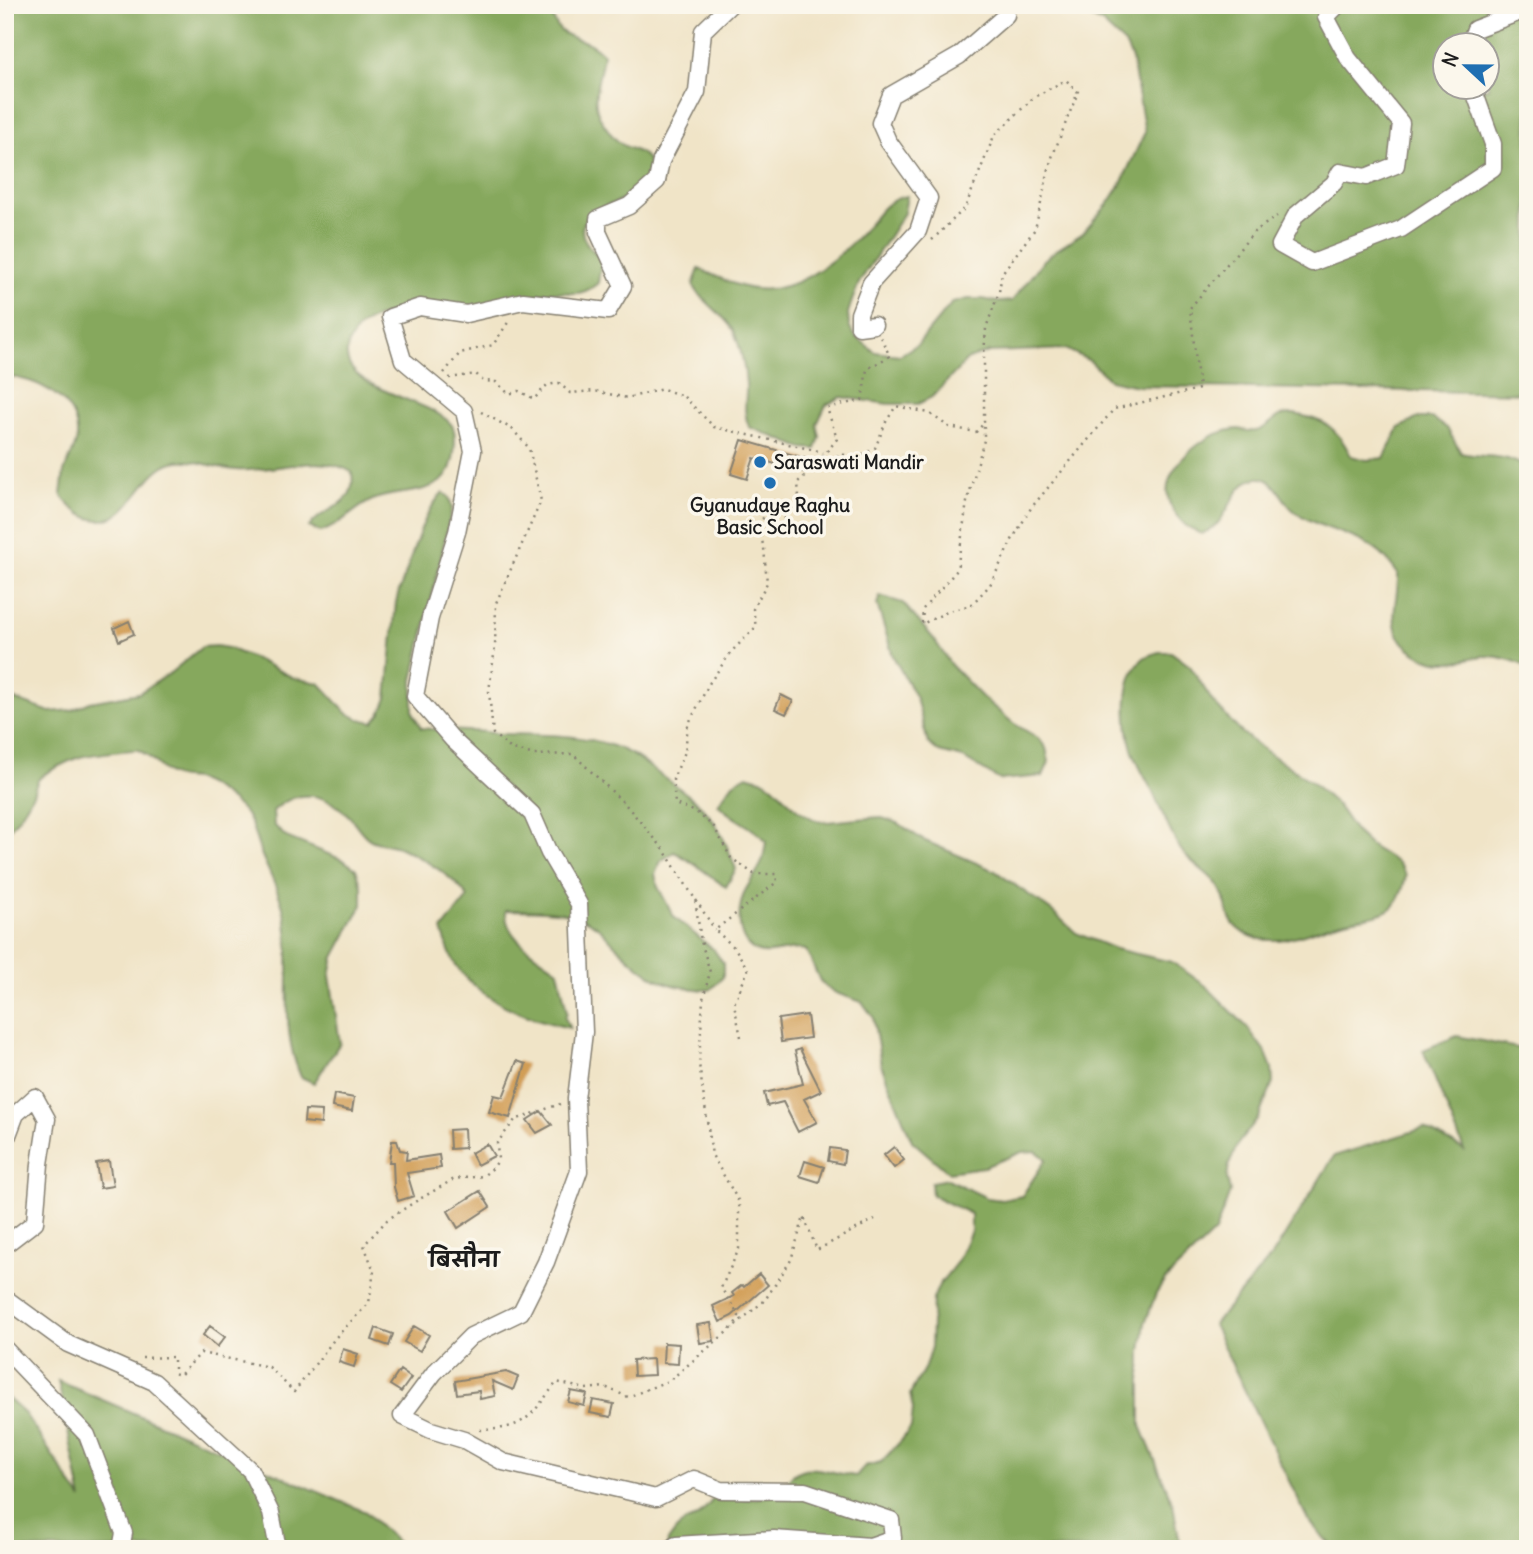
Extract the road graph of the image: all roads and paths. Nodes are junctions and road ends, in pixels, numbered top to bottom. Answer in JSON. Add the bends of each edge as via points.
{"nodes":[{"id":1,"x":730,"y":5,"type":"edge"},
{"id":2,"x":1004,"y":5,"type":"edge"},
{"id":3,"x":1338,"y":5,"type":"edge"},
{"id":4,"x":1528,"y":9,"type":"edge"},
{"id":5,"x":1474,"y":32,"type":"edge"},
{"id":6,"x":1478,"y":102,"type":"edge"},
{"id":7,"x":1276,"y":216,"type":"dead end"},
{"id":8,"x":928,"y":244,"type":"dead end"},
{"id":9,"x":523,"y":301,"type":"junction"},
{"id":10,"x":874,"y":325,"type":"joint"},
{"id":11,"x":480,"y":411,"type":"dead end"},
{"id":12,"x":985,"y":422,"type":"junction"},
{"id":13,"x":824,"y":453,"type":"junction"},
{"id":14,"x":817,"y":464,"type":"junction"},
{"id":15,"x":695,"y":899,"type":"junction"},
{"id":16,"x":715,"y":930,"type":"junction"},
{"id":17,"x":741,"y":1037,"type":"dead end"},
{"id":18,"x":576,"y":1098,"type":"junction"},
{"id":19,"x":5,"y":1143,"type":"edge"},
{"id":20,"x":875,"y":1219,"type":"dead end"},
{"id":21,"x":5,"y":1245,"type":"edge"},
{"id":22,"x":5,"y":1298,"type":"edge"},
{"id":23,"x":733,"y":1328,"type":"junction"},
{"id":24,"x":5,"y":1349,"type":"edge"},
{"id":25,"x":140,"y":1358,"type":"dead end"},
{"id":26,"x":471,"y":1430,"type":"dead end"},
{"id":27,"x":121,"y":1549,"type":"edge"},
{"id":28,"x":278,"y":1549,"type":"edge"},
{"id":29,"x":670,"y":1549,"type":"edge"}],
"edges":[{"from":1,"to":9,"type":"street","via":[[703,32],[697,92],[661,161],[657,181],[629,206],[598,219],[598,232],[623,286],[608,311]]},
{"from":2,"to":10,"type":"street","via":[[1006,15],[959,56],[891,95],[887,104],[880,122],[888,141],[929,198],[918,231],[871,284],[859,327]]},
{"from":3,"to":6,"type":"street","via":[[1326,17],[1348,58],[1401,123],[1396,165],[1366,177],[1340,172],[1334,183],[1296,215],[1280,245],[1295,256],[1312,263],[1401,229],[1493,168],[1493,144]]},
{"from":4,"to":5,"type":"street"},
{"from":7,"to":12,"type":"path","via":[[1254,232],[1190,308],[1199,389],[1114,409],[1031,508],[990,584],[971,605],[922,624],[923,609],[957,570]]},
{"from":8,"to":12,"type":"path","via":[[965,208],[994,136],[1034,97],[1066,80],[1078,92],[1051,160],[1035,229],[1002,273],[986,328]]},
{"from":9,"to":13,"type":"path","via":[[493,345],[460,353],[439,379],[476,374],[484,381],[496,382],[509,394],[519,391],[534,399],[547,385],[559,383],[570,393],[595,391],[627,398],[663,389],[683,396],[714,427]]},
{"from":9,"to":18,"type":"street","via":[[466,314],[420,306],[390,317],[403,360],[464,411],[473,451],[415,696],[453,740],[532,814],[579,904],[584,1032]]},
{"from":10,"to":13,"type":"path","via":[[890,356],[867,369],[862,400],[827,408],[837,439]]},
{"from":11,"to":15,"type":"path","via":[[512,429],[529,448],[541,501],[496,603],[489,691],[493,734],[510,748],[534,755],[573,754],[662,847]]},
{"from":12,"to":14,"type":"path","via":[[976,432],[949,427],[929,413],[896,406],[875,449],[856,460],[842,454]]},
{"from":13,"to":14,"type":"path"},
{"from":14,"to":16,"type":"path","via":[[798,482],[799,498],[781,524],[766,516],[757,523],[767,583],[753,608],[756,627],[710,682],[688,725],[685,752],[673,779],[675,804],[696,812],[714,827],[731,859],[754,874],[776,874],[777,881]]},
{"from":15,"to":16,"type":"path"},
{"from":15,"to":23,"type":"path","via":[[710,972],[703,999],[699,1064],[710,1142],[712,1155],[739,1202],[739,1249],[721,1287],[739,1316]]},
{"from":16,"to":17,"type":"path","via":[[735,948],[748,970],[734,1004]]},
{"from":18,"to":25,"type":"path","via":[[514,1120],[497,1143],[498,1160],[483,1176],[454,1179],[387,1220],[364,1245],[374,1271],[369,1303],[294,1392],[269,1367],[252,1363],[201,1353],[180,1375],[174,1373],[174,1357]]},
{"from":18,"to":29,"type":"street","via":[[579,1171],[546,1262],[521,1312],[471,1336],[434,1373],[402,1416],[464,1440],[503,1462],[656,1498],[694,1479],[721,1490],[805,1491],[891,1520],[893,1538],[870,1546],[775,1539]]},
{"from":19,"to":21,"type":"street","via":[[16,1114],[35,1097],[47,1119],[34,1223]]},
{"from":20,"to":23,"type":"path","via":[[817,1250],[804,1217],[791,1260],[765,1300]]},
{"from":22,"to":28,"type":"street","via":[[68,1344],[154,1382],[241,1461],[271,1513]]},
{"from":23,"to":26,"type":"path","via":[[670,1380],[628,1397],[606,1387],[585,1389],[557,1382],[527,1420],[497,1429]]},
{"from":24,"to":27,"type":"street","via":[[86,1435],[124,1533]]}]}
